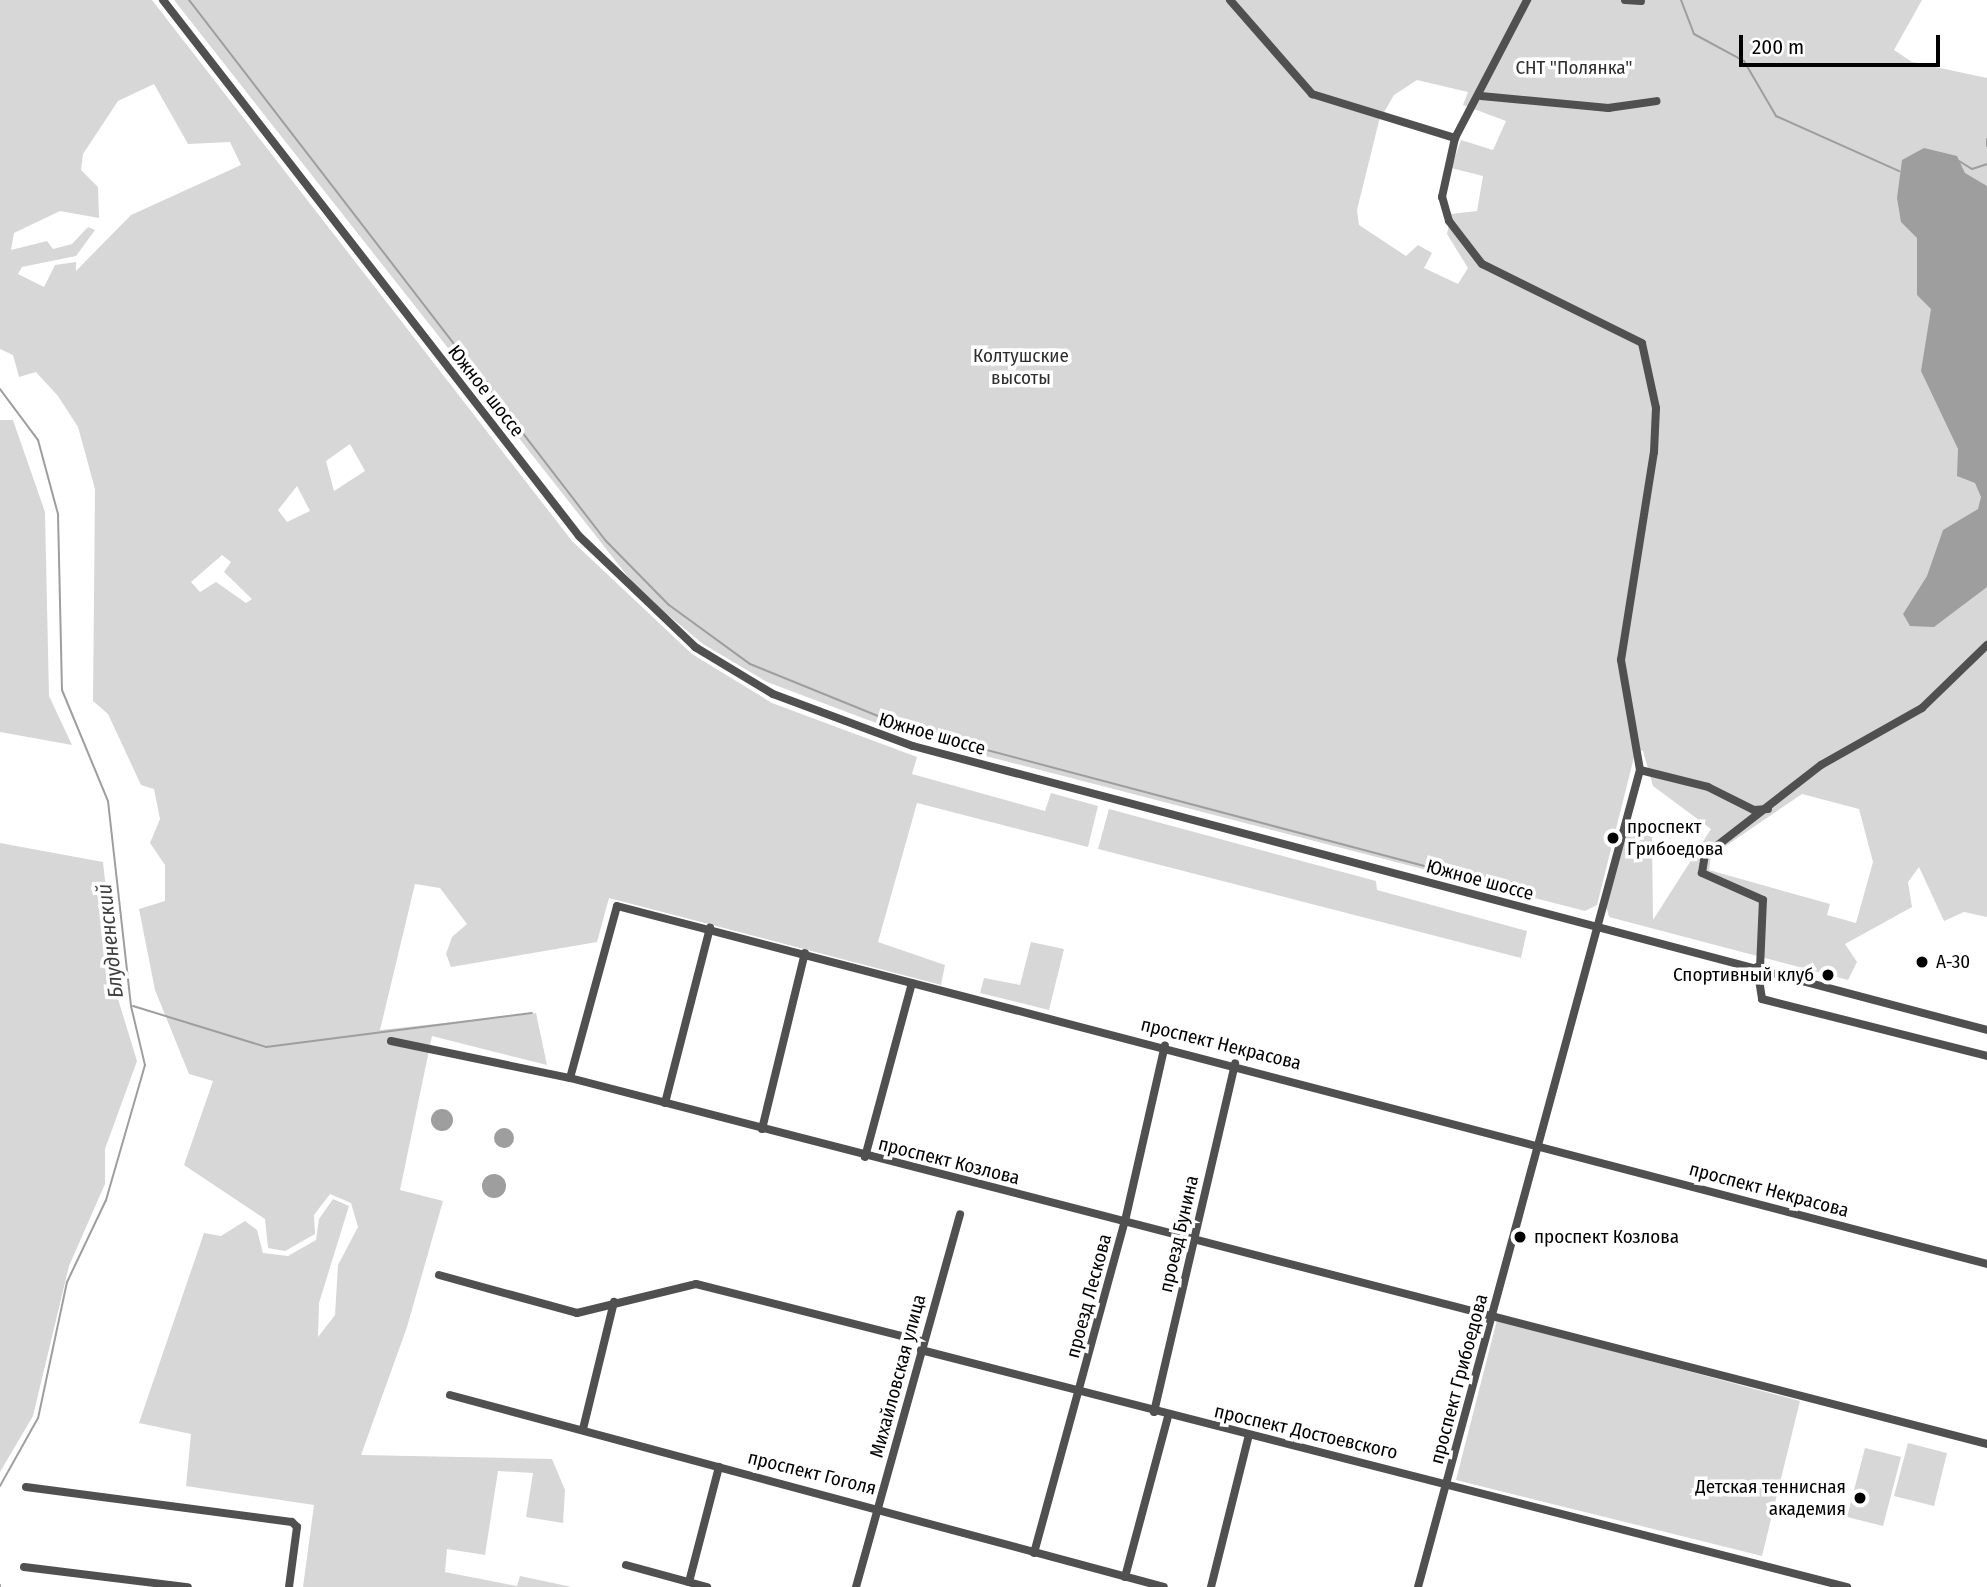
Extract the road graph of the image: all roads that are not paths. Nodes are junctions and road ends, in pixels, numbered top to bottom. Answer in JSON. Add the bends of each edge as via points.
{"nodes":[{"id":1,"x":163,"y":0,"type":"edge"},
{"id":2,"x":1230,"y":0,"type":"edge"},
{"id":3,"x":1527,"y":0,"type":"edge"},
{"id":4,"x":1625,"y":0,"type":"edge"},
{"id":5,"x":1641,"y":1,"type":"edge"},
{"id":6,"x":1481,"y":96,"type":"junction"},
{"id":7,"x":1657,"y":101,"type":"dead end"},
{"id":8,"x":1455,"y":138,"type":"junction"},
{"id":9,"x":1987,"y":645,"type":"edge"},
{"id":10,"x":1640,"y":770,"type":"junction"},
{"id":11,"x":1768,"y":809,"type":"junction"},
{"id":12,"x":1594,"y":926,"type":"junction"},
{"id":13,"x":710,"y":928,"type":"junction"},
{"id":14,"x":806,"y":953,"type":"junction"},
{"id":15,"x":1759,"y":968,"type":"junction"},
{"id":16,"x":912,"y":983,"type":"junction"},
{"id":17,"x":1987,"y":1030,"type":"edge"},
{"id":18,"x":391,"y":1041,"type":"dead end"},
{"id":19,"x":1165,"y":1045,"type":"junction"},
{"id":20,"x":1987,"y":1056,"type":"edge"},
{"id":21,"x":1235,"y":1063,"type":"junction"},
{"id":22,"x":570,"y":1078,"type":"junction"},
{"id":23,"x":664,"y":1103,"type":"junction"},
{"id":24,"x":762,"y":1129,"type":"junction"},
{"id":25,"x":1538,"y":1145,"type":"junction"},
{"id":26,"x":865,"y":1157,"type":"junction"},
{"id":27,"x":960,"y":1214,"type":"dead end"},
{"id":28,"x":1125,"y":1221,"type":"junction"},
{"id":29,"x":1193,"y":1240,"type":"junction"},
{"id":30,"x":1987,"y":1264,"type":"edge"},
{"id":31,"x":439,"y":1275,"type":"dead end"},
{"id":32,"x":614,"y":1302,"type":"junction"},
{"id":33,"x":1492,"y":1314,"type":"junction"},
{"id":34,"x":922,"y":1345,"type":"junction"},
{"id":35,"x":1080,"y":1391,"type":"junction"},
{"id":36,"x":450,"y":1395,"type":"dead end"},
{"id":37,"x":1154,"y":1412,"type":"junction"},
{"id":38,"x":1168,"y":1416,"type":"junction"},
{"id":39,"x":583,"y":1429,"type":"junction"},
{"id":40,"x":1249,"y":1435,"type":"junction"},
{"id":41,"x":1987,"y":1444,"type":"edge"},
{"id":42,"x":719,"y":1466,"type":"junction"},
{"id":43,"x":1447,"y":1482,"type":"junction"},
{"id":44,"x":26,"y":1487,"type":"dead end"},
{"id":45,"x":877,"y":1506,"type":"junction"},
{"id":46,"x":1034,"y":1553,"type":"junction"},
{"id":47,"x":626,"y":1565,"type":"dead end"},
{"id":48,"x":24,"y":1567,"type":"dead end"},
{"id":49,"x":1125,"y":1577,"type":"junction"},
{"id":50,"x":689,"y":1582,"type":"junction"},
{"id":51,"x":188,"y":1587,"type":"edge"},
{"id":52,"x":289,"y":1587,"type":"edge"},
{"id":53,"x":707,"y":1587,"type":"edge"},
{"id":54,"x":856,"y":1587,"type":"edge"},
{"id":55,"x":1164,"y":1587,"type":"edge"},
{"id":56,"x":1211,"y":1587,"type":"edge"},
{"id":57,"x":1418,"y":1587,"type":"edge"},
{"id":58,"x":1847,"y":1587,"type":"edge"}],
"edges":[{"from":1,"to":12,"type":"street","name":"Южное шоссе","via":[[579,536],[695,647],[772,694],[913,746]]},
{"from":2,"to":8,"type":"street","via":[[1312,94]]},
{"from":3,"to":6,"type":"street"},
{"from":4,"to":5,"type":"street"},
{"from":6,"to":7,"type":"street","via":[[1608,108]]},
{"from":6,"to":8,"type":"street"},
{"from":8,"to":10,"type":"street","name":"проспект Грибоедова","via":[[1442,197],[1466,249],[1496,273],[1642,343],[1656,408],[1654,452],[1621,660]]},
{"from":9,"to":11,"type":"street","via":[[1922,708],[1844,750]]},
{"from":10,"to":11,"type":"street","via":[[1708,787],[1754,810]]},
{"from":10,"to":12,"type":"street","name":"проспект Грибоедова"},
{"from":11,"to":15,"type":"street","via":[[1705,855],[1702,873],[1763,900]]},
{"from":12,"to":15,"type":"street","name":"Южное шоссе"},
{"from":12,"to":25,"type":"street","name":"проспект Грибоедова"},
{"from":13,"to":14,"type":"street","name":"проспект Некрасова"},
{"from":13,"to":22,"type":"street","name":"проспект Некрасова","via":[[617,906]]},
{"from":13,"to":23,"type":"street"},
{"from":14,"to":16,"type":"street","name":"проспект Некрасова"},
{"from":14,"to":24,"type":"street"},
{"from":15,"to":17,"type":"street","name":"Южное шоссе"},
{"from":15,"to":20,"type":"street","via":[[1762,999]]},
{"from":16,"to":19,"type":"street","name":"проспект Некрасова"},
{"from":16,"to":26,"type":"street"},
{"from":18,"to":22,"type":"street","name":"проспект Козлова"},
{"from":19,"to":21,"type":"street","name":"проспект Некрасова"},
{"from":19,"to":28,"type":"street","name":"проезд Лескова"},
{"from":21,"to":25,"type":"street","name":"проспект Некрасова"},
{"from":21,"to":29,"type":"street","name":"проезд Бунина"},
{"from":22,"to":23,"type":"street","name":"проспект Козлова"},
{"from":23,"to":24,"type":"street","name":"проспект Козлова"},
{"from":24,"to":26,"type":"street","name":"проспект Козлова"},
{"from":25,"to":30,"type":"street","name":"проспект Некрасова"},
{"from":25,"to":33,"type":"street","name":"проспект Грибоедова"},
{"from":26,"to":28,"type":"street","name":"проспект Козлова"},
{"from":27,"to":34,"type":"street","name":"Михайловская улица"},
{"from":28,"to":29,"type":"street","name":"проспект Козлова"},
{"from":28,"to":35,"type":"street","name":"проезд Лескова"},
{"from":29,"to":33,"type":"street","name":"проспект Козлова"},
{"from":29,"to":37,"type":"street","name":"проезд Бунина"},
{"from":31,"to":32,"type":"street","name":"проспект Достоевского","via":[[576,1313]]},
{"from":32,"to":34,"type":"street","name":"проспект Достоевского","via":[[696,1284]]},
{"from":32,"to":39,"type":"street"},
{"from":33,"to":41,"type":"street","name":"проспект Козлова"},
{"from":33,"to":43,"type":"street","name":"проспект Грибоедова"},
{"from":34,"to":35,"type":"street","name":"проспект Достоевского"},
{"from":34,"to":45,"type":"street","name":"Михайловская улица"},
{"from":35,"to":37,"type":"street","name":"проспект Достоевского"},
{"from":35,"to":46,"type":"street","name":"проезд Лескова"},
{"from":36,"to":39,"type":"street","name":"проспект Гоголя"},
{"from":37,"to":38,"type":"street","name":"проспект Достоевского"},
{"from":38,"to":40,"type":"street","name":"проспект Достоевского"},
{"from":38,"to":49,"type":"street"},
{"from":39,"to":42,"type":"street","name":"проспект Гоголя"},
{"from":40,"to":43,"type":"street","name":"проспект Достоевского"},
{"from":40,"to":56,"type":"street"},
{"from":42,"to":45,"type":"street","name":"проспект Гоголя"},
{"from":42,"to":50,"type":"street"},
{"from":43,"to":57,"type":"street","name":"проспект Грибоедова"},
{"from":43,"to":58,"type":"street","name":"проспект Достоевского"},
{"from":44,"to":52,"type":"street","via":[[292,1522],[298,1527]]},
{"from":45,"to":46,"type":"street","name":"проспект Гоголя"},
{"from":45,"to":54,"type":"street","name":"Михайловская улица"},
{"from":46,"to":49,"type":"street","name":"проспект Гоголя"},
{"from":47,"to":50,"type":"street"},
{"from":48,"to":51,"type":"street"},
{"from":49,"to":55,"type":"street","name":"проспект Гоголя"},
{"from":50,"to":53,"type":"street"}]}
